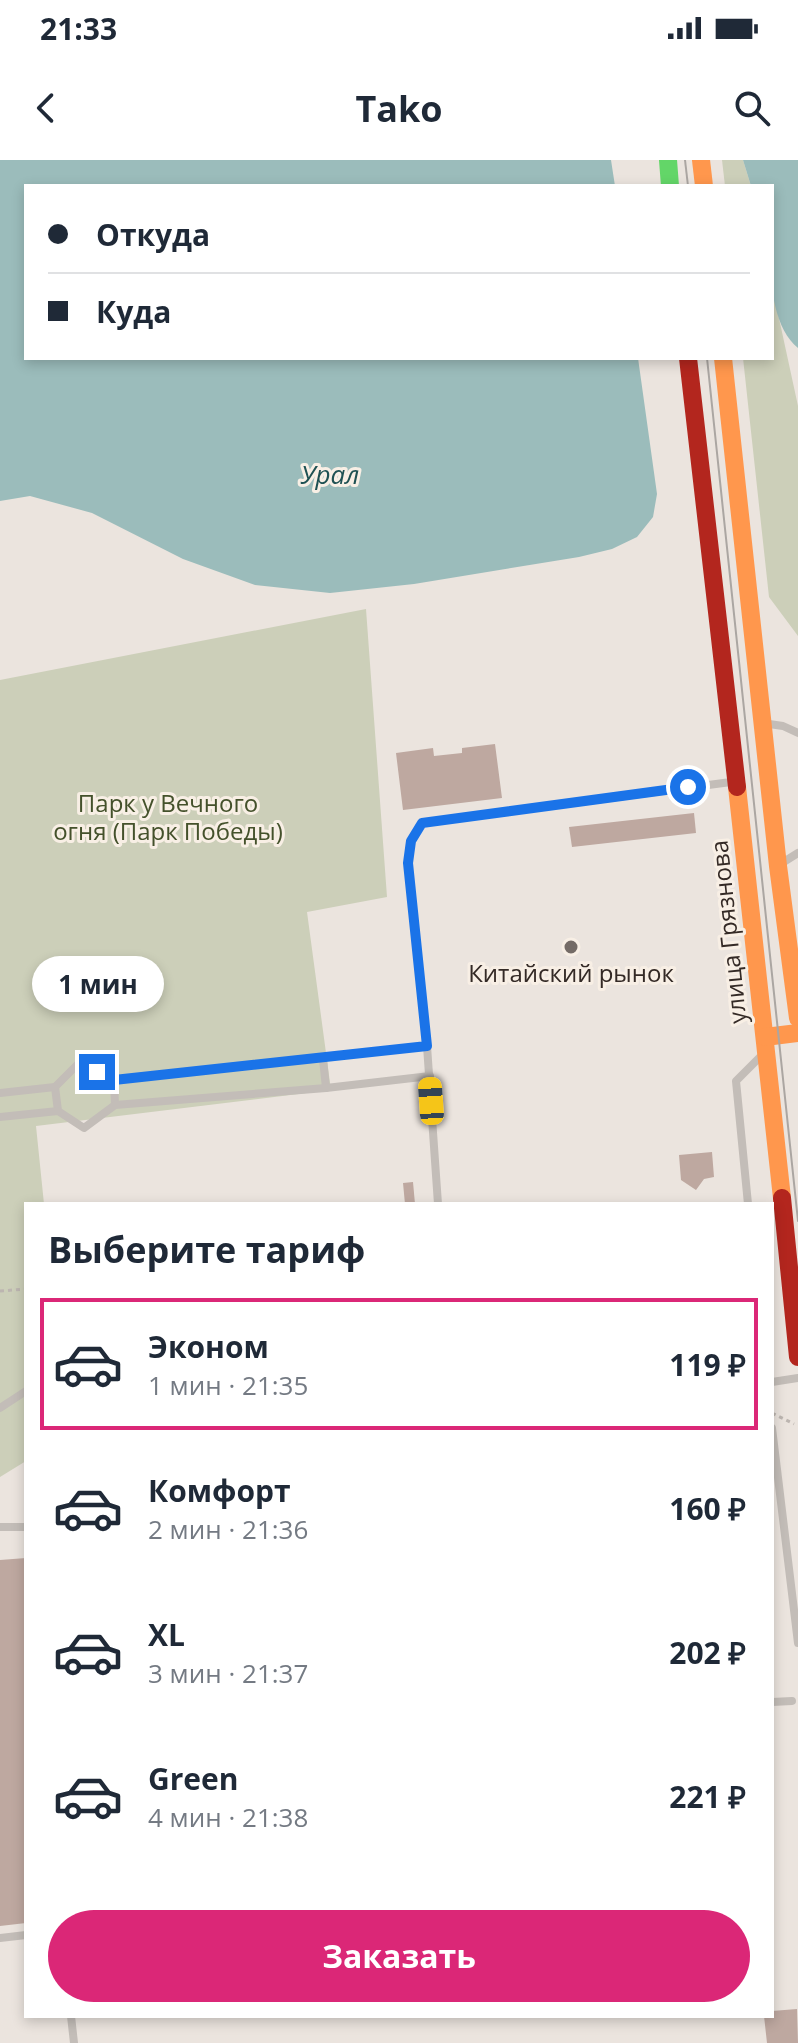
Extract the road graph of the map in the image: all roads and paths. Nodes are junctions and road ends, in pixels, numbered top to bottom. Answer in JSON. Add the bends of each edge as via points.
{"nodes":[{"id":1,"x":668,"y":160,"type":"edge"},
{"id":2,"x":701,"y":160,"type":"edge"},
{"id":3,"x":670,"y":184,"type":"edge"},
{"id":4,"x":704,"y":184,"type":"edge"},
{"id":5,"x":688,"y":360,"type":"edge"},
{"id":6,"x":723,"y":360,"type":"edge"},
{"id":7,"x":763,"y":724,"type":"junction"},
{"id":8,"x":798,"y":733,"type":"edge"},
{"id":9,"x":736,"y":781,"type":"junction"},
{"id":10,"x":798,"y":853,"type":"edge"},
{"id":11,"x":778,"y":866,"type":"junction"},
{"id":12,"x":798,"y":1018,"type":"edge"},
{"id":13,"x":798,"y":1033,"type":"edge"},
{"id":14,"x":766,"y":1044,"type":"junction"},
{"id":15,"x":427,"y":1046,"type":"junction"},
{"id":16,"x":323,"y":1059,"type":"junction"},
{"id":17,"x":430,"y":1076,"type":"junction"},
{"id":18,"x":114,"y":1080,"type":"junction"},
{"id":19,"x":55,"y":1087,"type":"junction"},
{"id":20,"x":326,"y":1088,"type":"junction"},
{"id":21,"x":0,"y":1093,"type":"edge"},
{"id":22,"x":115,"y":1105,"type":"junction"},
{"id":23,"x":58,"y":1111,"type":"junction"},
{"id":24,"x":0,"y":1117,"type":"edge"},
{"id":25,"x":438,"y":1202,"type":"edge"},
{"id":26,"x":748,"y":1202,"type":"edge"},
{"id":27,"x":24,"y":1289,"type":"edge"},
{"id":28,"x":0,"y":1291,"type":"edge"},
{"id":29,"x":798,"y":1357,"type":"edge"},
{"id":30,"x":798,"y":1378,"type":"edge"},
{"id":31,"x":774,"y":1382,"type":"edge"},
{"id":32,"x":24,"y":1392,"type":"edge"},
{"id":33,"x":0,"y":1408,"type":"edge"},
{"id":34,"x":774,"y":1414,"type":"edge"},
{"id":35,"x":794,"y":1424,"type":"dead end"},
{"id":36,"x":774,"y":1445,"type":"edge"},
{"id":37,"x":0,"y":1527,"type":"edge"},
{"id":38,"x":24,"y":1527,"type":"edge"},
{"id":39,"x":798,"y":1643,"type":"edge"},
{"id":40,"x":792,"y":1701,"type":"dead end"},
{"id":41,"x":774,"y":1702,"type":"edge"},
{"id":42,"x":24,"y":1935,"type":"edge"},
{"id":43,"x":0,"y":1938,"type":"edge"},
{"id":44,"x":71,"y":2018,"type":"edge"},
{"id":45,"x":74,"y":2043,"type":"edge"}],
"edges":[{"from":1,"to":3,"type":"main road"},
{"from":2,"to":4,"type":"main road"},
{"from":5,"to":9,"type":"main road","name":"улица Грязнова"},
{"from":6,"to":7,"type":"main road"},
{"from":7,"to":8,"type":"lane"},
{"from":7,"to":11,"type":"main road"},
{"from":9,"to":14,"type":"main road","name":"улица Грязнова"},
{"from":9,"to":15,"type":"lane","via":[[422,823],[411,841],[408,863]]},
{"from":10,"to":11,"type":"lane"},
{"from":11,"to":12,"type":"main road"},
{"from":13,"to":14,"type":"main road"},
{"from":14,"to":26,"type":"lane","via":[[736,1081]]},
{"from":14,"to":29,"type":"main road","name":"улица Грязнова"},
{"from":15,"to":16,"type":"lane"},
{"from":15,"to":17,"type":"lane"},
{"from":16,"to":18,"type":"lane"},
{"from":16,"to":20,"type":"lane"},
{"from":17,"to":20,"type":"lane"},
{"from":17,"to":25,"type":"lane"},
{"from":18,"to":19,"type":"lane","via":[[79,1063]]},
{"from":18,"to":22,"type":"lane"},
{"from":19,"to":21,"type":"lane"},
{"from":19,"to":23,"type":"lane"},
{"from":20,"to":22,"type":"lane"},
{"from":22,"to":23,"type":"lane","via":[[84,1128]]},
{"from":23,"to":24,"type":"lane"},
{"from":27,"to":28,"type":"path"},
{"from":30,"to":31,"type":"lane"},
{"from":32,"to":33,"type":"lane"},
{"from":34,"to":35,"type":"path"},
{"from":36,"to":39,"type":"lane"},
{"from":37,"to":38,"type":"lane"},
{"from":40,"to":41,"type":"lane"},
{"from":42,"to":43,"type":"lane"},
{"from":44,"to":45,"type":"lane"}]}
